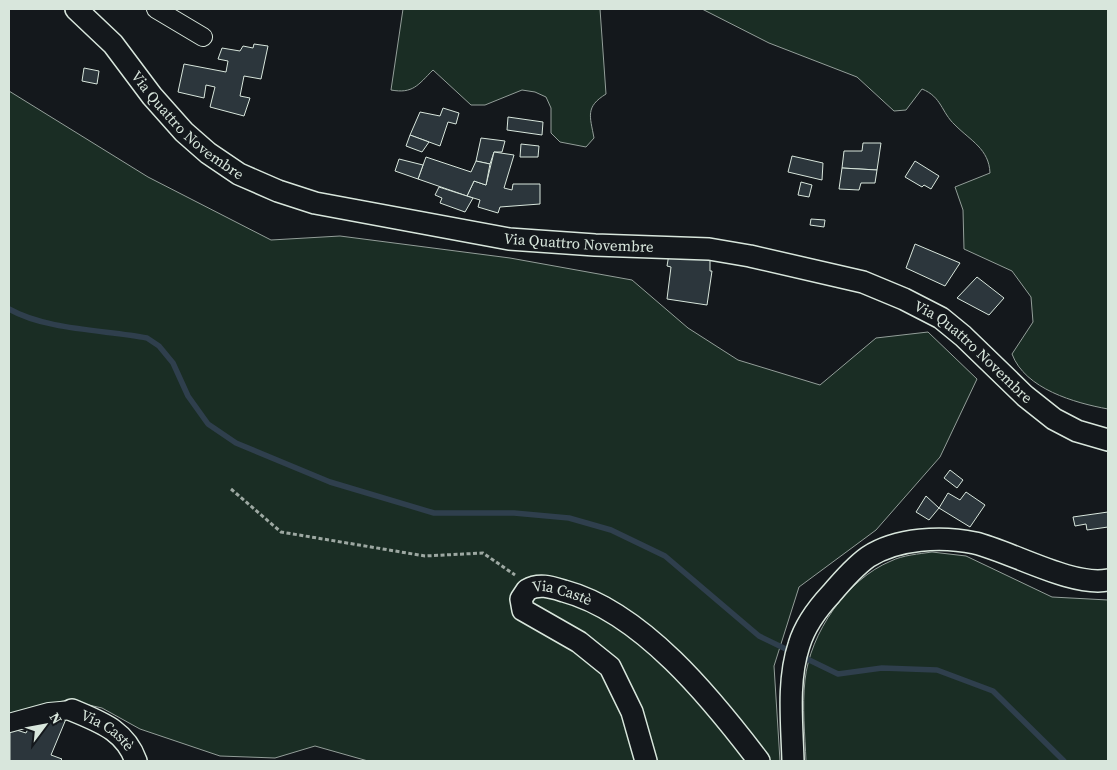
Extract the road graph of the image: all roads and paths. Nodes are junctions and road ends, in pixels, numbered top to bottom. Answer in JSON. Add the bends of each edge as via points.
{"nodes":[{"id":1,"x":76,"y":9,"type":"edge"},
{"id":2,"x":156,"y":9,"type":"edge"},
{"id":3,"x":203,"y":37,"type":"dead end"},
{"id":4,"x":1108,"y":440,"type":"edge"},
{"id":5,"x":231,"y":489,"type":"dead end"},
{"id":6,"x":1108,"y":580,"type":"edge"},
{"id":7,"x":524,"y":593,"type":"junction"},
{"id":8,"x":72,"y":710,"type":"joint"},
{"id":9,"x":9,"y":723,"type":"edge"},
{"id":10,"x":136,"y":761,"type":"edge"},
{"id":11,"x":646,"y":761,"type":"edge"},
{"id":12,"x":760,"y":761,"type":"edge"},
{"id":13,"x":793,"y":761,"type":"edge"}],
"edges":[{"from":1,"to":4,"type":"street","name":"Via Quattro Novembre","via":[[113,44],[184,132],[238,174],[278,191],[315,203],[509,239],[709,249],[863,282],[941,318],[1054,419]]},
{"from":2,"to":3,"type":"street"},
{"from":5,"to":7,"type":"path","via":[[281,532],[425,556],[483,553],[514,574]]},
{"from":6,"to":13,"type":"street","via":[[1099,582],[1074,577],[975,543],[944,539],[905,542],[869,557],[844,578],[807,624],[798,646],[793,679]]},
{"from":7,"to":11,"type":"street","name":"Via Castè","via":[[521,599],[523,610],[579,642],[610,668],[632,712]]},
{"from":7,"to":12,"type":"street","name":"Via Castè","via":[[532,587],[546,586],[575,594],[647,637],[689,677]]},
{"from":8,"to":9,"type":"street","name":"Via Castè","via":[[49,712]]},
{"from":8,"to":10,"type":"street","name":"Via Castè","via":[[116,730],[126,739]]}]}
